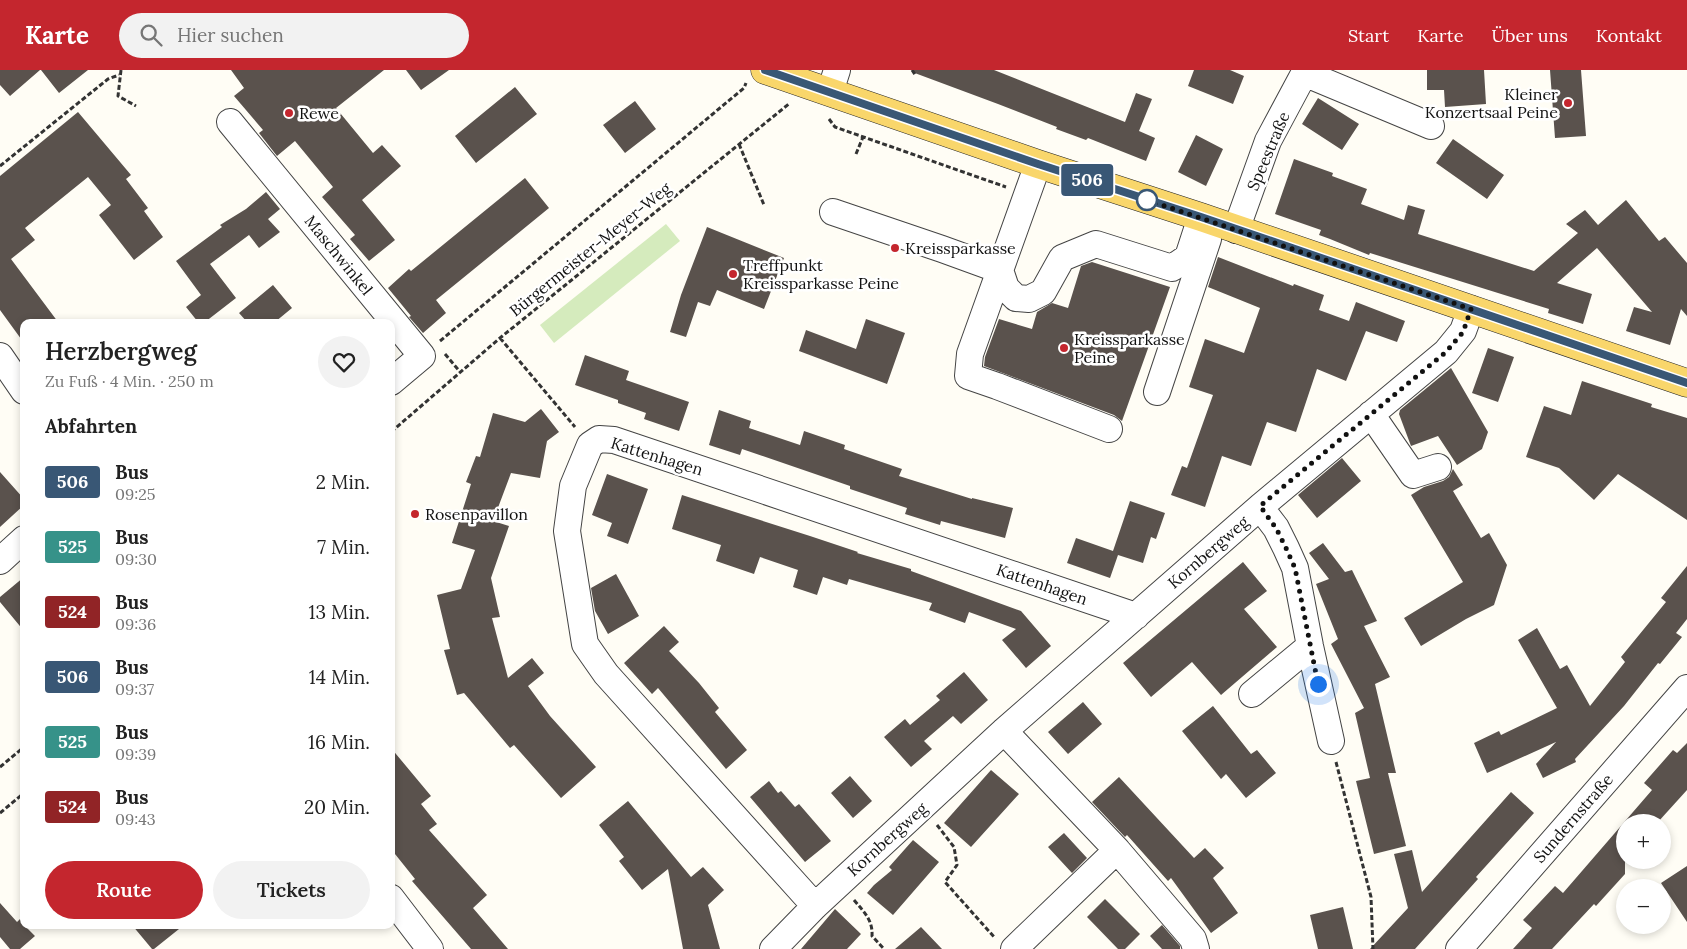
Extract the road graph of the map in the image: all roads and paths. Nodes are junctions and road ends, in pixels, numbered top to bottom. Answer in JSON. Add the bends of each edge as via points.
{"nodes":[{"id":1,"x":121,"y":70,"type":"edge"},
{"id":2,"x":912,"y":70,"type":"edge"},
{"id":3,"x":1305,"y":72,"type":"edge"},
{"id":4,"x":120,"y":75,"type":"junction"},
{"id":5,"x":756,"y":75,"type":"edge"},
{"id":6,"x":916,"y":76,"type":"dead end"},
{"id":7,"x":831,"y":92,"type":"edge"},
{"id":8,"x":796,"y":97,"type":"junction"},
{"id":9,"x":136,"y":106,"type":"dead end"},
{"id":10,"x":230,"y":122,"type":"dead end"},
{"id":11,"x":1431,"y":126,"type":"dead end"},
{"id":12,"x":864,"y":137,"type":"junction"},
{"id":13,"x":739,"y":144,"type":"junction"},
{"id":14,"x":856,"y":154,"type":"dead end"},
{"id":15,"x":1038,"y":164,"type":"junction"},
{"id":16,"x":0,"y":166,"type":"edge"},
{"id":17,"x":1027,"y":195,"type":"junction"},
{"id":18,"x":764,"y":204,"type":"dead end"},
{"id":19,"x":833,"y":212,"type":"dead end"},
{"id":20,"x":1217,"y":223,"type":"junction"},
{"id":21,"x":1000,"y":270,"type":"junction"},
{"id":22,"x":1471,"y":309,"type":"junction"},
{"id":23,"x":500,"y":338,"type":"junction"},
{"id":24,"x":430,"y":350,"type":"junction"},
{"id":25,"x":0,"y":356,"type":"edge"},
{"id":26,"x":461,"y":372,"type":"junction"},
{"id":27,"x":395,"y":379,"type":"edge"},
{"id":28,"x":1687,"y":384,"type":"edge"},
{"id":29,"x":20,"y":385,"type":"edge"},
{"id":30,"x":1157,"y":392,"type":"dead end"},
{"id":31,"x":1371,"y":414,"type":"junction"},
{"id":32,"x":395,"y":429,"type":"edge"},
{"id":33,"x":1109,"y":429,"type":"dead end"},
{"id":34,"x":590,"y":445,"type":"junction"},
{"id":35,"x":1438,"y":467,"type":"dead end"},
{"id":36,"x":1260,"y":506,"type":"junction"},
{"id":37,"x":20,"y":543,"type":"edge"},
{"id":38,"x":0,"y":561,"type":"edge"},
{"id":39,"x":1136,"y":616,"type":"junction"},
{"id":40,"x":1310,"y":646,"type":"junction"},
{"id":41,"x":1687,"y":688,"type":"edge"},
{"id":42,"x":1252,"y":694,"type":"dead end"},
{"id":43,"x":1004,"y":731,"type":"junction"},
{"id":44,"x":1331,"y":740,"type":"joint"},
{"id":45,"x":20,"y":750,"type":"edge"},
{"id":46,"x":0,"y":767,"type":"edge"},
{"id":47,"x":20,"y":796,"type":"edge"},
{"id":48,"x":922,"y":808,"type":"junction"},
{"id":49,"x":0,"y":813,"type":"edge"},
{"id":50,"x":1117,"y":850,"type":"junction"},
{"id":51,"x":839,"y":883,"type":"junction"},
{"id":52,"x":395,"y":903,"type":"edge"},
{"id":53,"x":815,"y":906,"type":"junction"},
{"id":54,"x":1007,"y":946,"type":"edge"},
{"id":55,"x":430,"y":949,"type":"edge"},
{"id":56,"x":773,"y":949,"type":"edge"},
{"id":57,"x":884,"y":949,"type":"edge"},
{"id":58,"x":1196,"y":949,"type":"edge"},
{"id":59,"x":1373,"y":949,"type":"edge"},
{"id":60,"x":1460,"y":949,"type":"edge"}],
"edges":[{"from":1,"to":4,"type":"path"},
{"from":2,"to":6,"type":"path"},
{"from":3,"to":11,"type":"street","name":"Speestraße"},
{"from":3,"to":20,"type":"street","name":"Speestraße","via":[[1268,141]]},
{"from":4,"to":9,"type":"path","via":[[118,96]]},
{"from":4,"to":16,"type":"path","via":[[108,79]]},
{"from":5,"to":8,"type":"main road"},
{"from":5,"to":24,"type":"path"},
{"from":7,"to":8,"type":"main road"},
{"from":7,"to":12,"type":"path","via":[[835,127]]},
{"from":7,"to":15,"type":"main road"},
{"from":8,"to":13,"type":"path","name":"Bürgermeister-Meyer-Weg"},
{"from":10,"to":24,"type":"street","name":"Maschwinkel"},
{"from":12,"to":14,"type":"path"},
{"from":12,"to":17,"type":"path"},
{"from":13,"to":18,"type":"path"},
{"from":13,"to":23,"type":"path","name":"Bürgermeister-Meyer-Weg"},
{"from":15,"to":17,"type":"street"},
{"from":15,"to":20,"type":"main road"},
{"from":17,"to":21,"type":"street"},
{"from":19,"to":21,"type":"street"},
{"from":20,"to":21,"type":"street","via":[[1188,257],[1172,268],[1096,244],[1062,258],[1043,292],[1029,299],[1016,298],[1006,288]]},
{"from":20,"to":22,"type":"main road"},
{"from":20,"to":30,"type":"street"},
{"from":21,"to":33,"type":"street","via":[[970,354],[968,376]]},
{"from":22,"to":28,"type":"main road"},
{"from":22,"to":31,"type":"street","name":"Kornbergweg","via":[[1463,332],[1446,352]]},
{"from":23,"to":26,"type":"path","name":"Bürgermeister-Meyer-Weg"},
{"from":23,"to":34,"type":"path"},
{"from":24,"to":26,"type":"path"},
{"from":24,"to":27,"type":"street"},
{"from":25,"to":29,"type":"street"},
{"from":26,"to":32,"type":"path","name":"Bürgermeister-Meyer-Weg"},
{"from":31,"to":35,"type":"street","via":[[1413,475]]},
{"from":31,"to":36,"type":"street","name":"Kornbergweg"},
{"from":34,"to":39,"type":"street","name":"Kattenhagen","via":[[599,438],[614,440]]},
{"from":34,"to":53,"type":"street","name":"Kattenhagen","via":[[573,486],[567,531],[585,644],[606,674]]},
{"from":36,"to":39,"type":"street","name":"Kornbergweg"},
{"from":36,"to":40,"type":"street","via":[[1276,528],[1295,568]]},
{"from":37,"to":38,"type":"street"},
{"from":39,"to":43,"type":"street","name":"Kornbergweg"},
{"from":40,"to":42,"type":"street"},
{"from":40,"to":44,"type":"street"},
{"from":41,"to":60,"type":"street","name":"Sundernstraße"},
{"from":43,"to":48,"type":"street","name":"Kornbergweg"},
{"from":43,"to":50,"type":"street"},
{"from":44,"to":59,"type":"path","via":[[1371,896]]},
{"from":45,"to":46,"type":"path"},
{"from":47,"to":49,"type":"path"},
{"from":48,"to":51,"type":"street","name":"Kornbergweg"},
{"from":48,"to":54,"type":"path","via":[[954,847],[957,865],[945,882]]},
{"from":50,"to":54,"type":"street"},
{"from":50,"to":58,"type":"street","via":[[1193,938]]},
{"from":51,"to":53,"type":"street","name":"Kornbergweg"},
{"from":51,"to":57,"type":"path","via":[[869,917],[873,926],[872,936]]},
{"from":52,"to":55,"type":"street"},
{"from":53,"to":56,"type":"street","name":"Kornbergweg"}]}
